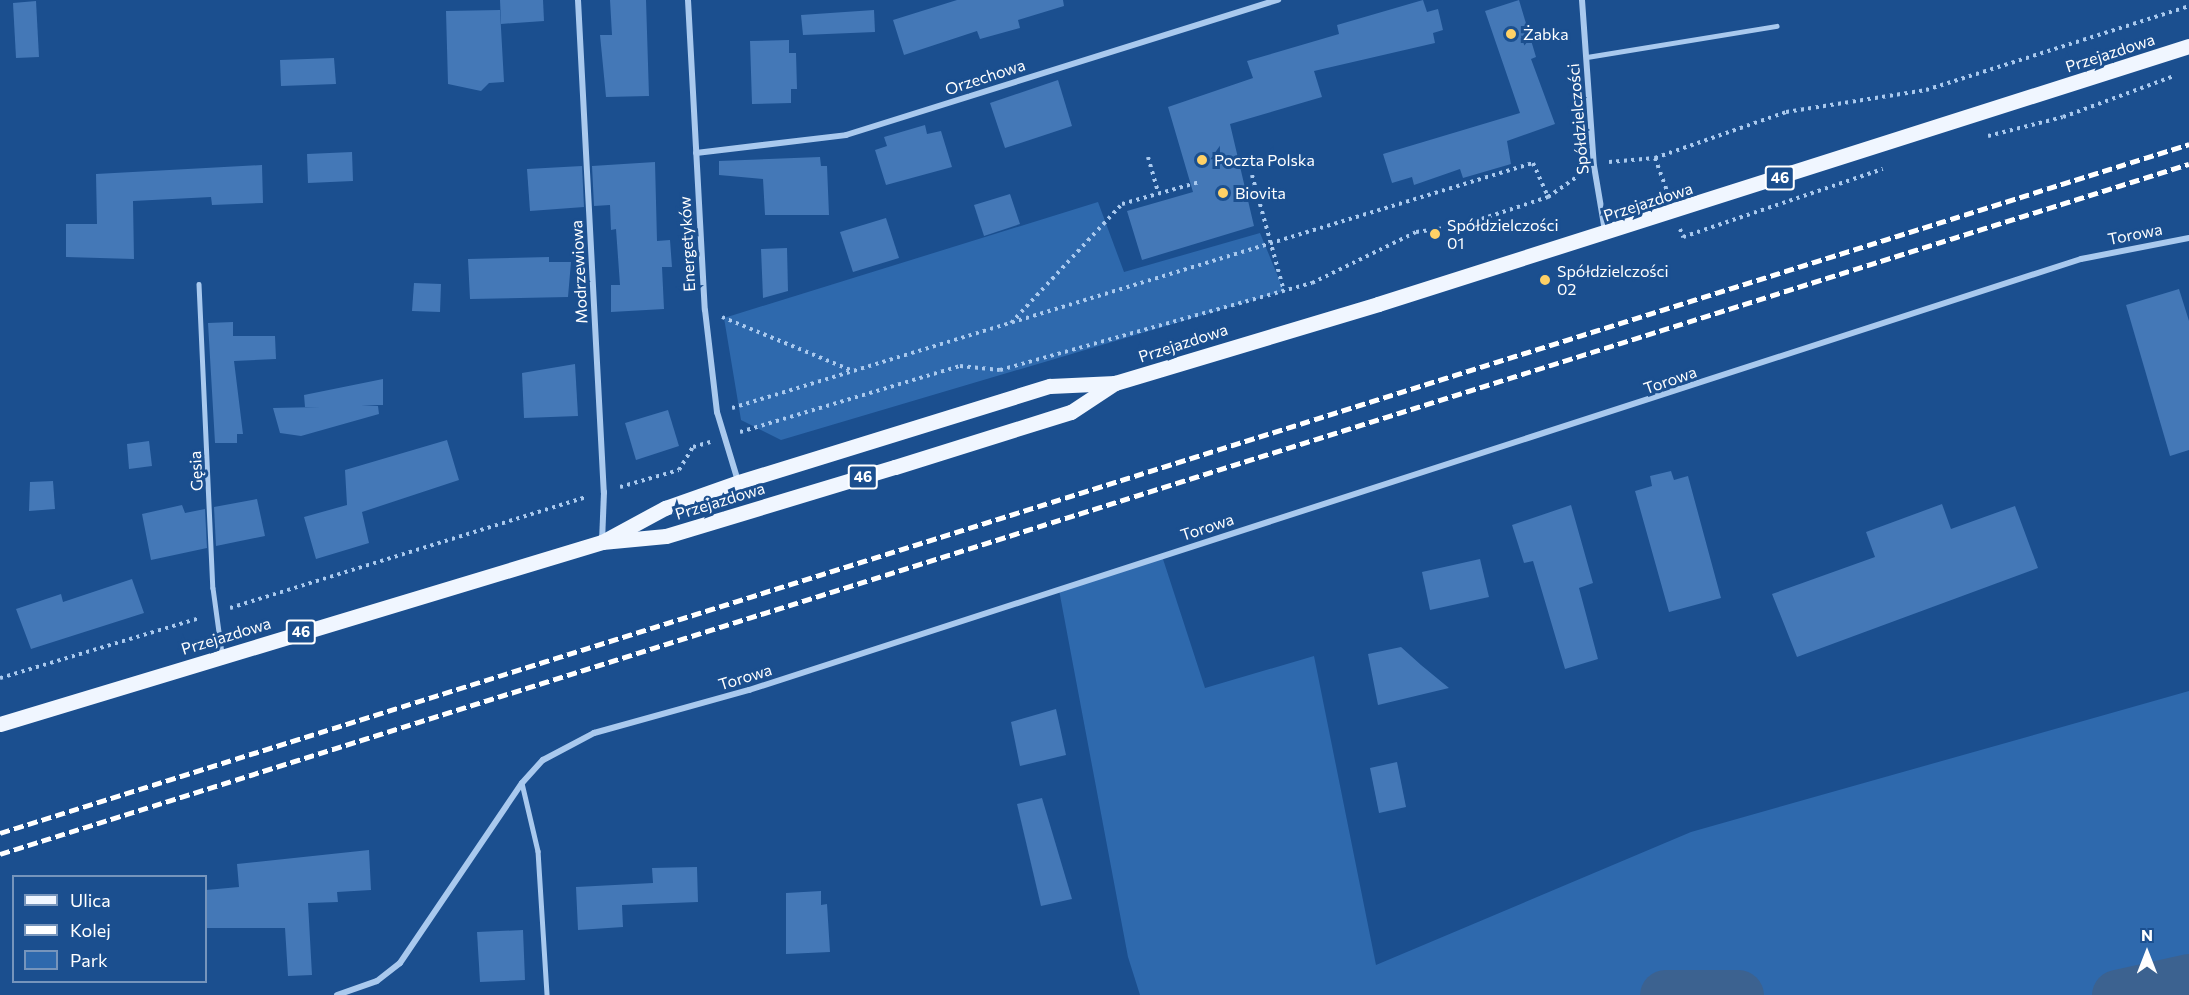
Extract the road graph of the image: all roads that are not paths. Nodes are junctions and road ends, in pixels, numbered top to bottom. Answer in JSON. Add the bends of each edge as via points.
{"nodes":[{"id":1,"x":578,"y":0,"type":"edge"},
{"id":2,"x":688,"y":0,"type":"edge"},
{"id":3,"x":1278,"y":0,"type":"edge"},
{"id":4,"x":1582,"y":0,"type":"edge"},
{"id":5,"x":1776,"y":26,"type":"dead end"},
{"id":6,"x":2189,"y":46,"type":"edge"},
{"id":7,"x":1587,"y":57,"type":"junction"},
{"id":8,"x":696,"y":153,"type":"junction"},
{"id":9,"x":1605,"y":235,"type":"junction"},
{"id":10,"x":2189,"y":238,"type":"edge"},
{"id":11,"x":199,"y":284,"type":"dead end"},
{"id":12,"x":1115,"y":383,"type":"junction"},
{"id":13,"x":739,"y":482,"type":"junction"},
{"id":14,"x":602,"y":542,"type":"junction"},
{"id":15,"x":222,"y":656,"type":"junction"},
{"id":16,"x":0,"y":724,"type":"edge"},
{"id":17,"x":522,"y":783,"type":"junction"},
{"id":18,"x":337,"y":995,"type":"edge"},
{"id":19,"x":547,"y":995,"type":"edge"}],
"edges":[{"from":1,"to":14,"type":"street","name":"Modrzewiowa","via":[[604,492]]},
{"from":2,"to":8,"type":"street","name":"Energetyków"},
{"from":3,"to":8,"type":"street","name":"Orzechowa","via":[[846,135]]},
{"from":4,"to":7,"type":"street","name":"Spółdzielczości"},
{"from":5,"to":7,"type":"lane"},
{"from":6,"to":9,"type":"main road","name":"Przejazdowa","number":"46"},
{"from":7,"to":9,"type":"street","name":"Spółdzielczości"},
{"from":8,"to":13,"type":"street","name":"Energetyków","via":[[705,310],[717,412]]},
{"from":9,"to":12,"type":"main road","name":"Przejazdowa","number":"46"},
{"from":10,"to":17,"type":"street","name":"Torowa","via":[[2081,258],[749,690],[594,733],[543,760]]},
{"from":11,"to":15,"type":"lane","name":"Gęsia","via":[[216,613]]},
{"from":12,"to":13,"type":"main road","name":"Przejazdowa","number":"46","via":[[1050,386]]},
{"from":12,"to":14,"type":"main road","name":"Przejazdowa","number":"46","via":[[1071,412],[895,467],[666,536]]},
{"from":13,"to":14,"type":"main road","name":"Przejazdowa","number":"46","via":[[665,508]]},
{"from":14,"to":15,"type":"main road","name":"Przejazdowa","number":"46"},
{"from":15,"to":16,"type":"main road","name":"Przejazdowa","number":"46"},
{"from":17,"to":18,"type":"street","name":"Torowa","via":[[400,963],[377,981]]},
{"from":17,"to":19,"type":"lane","via":[[538,851]]}]}
